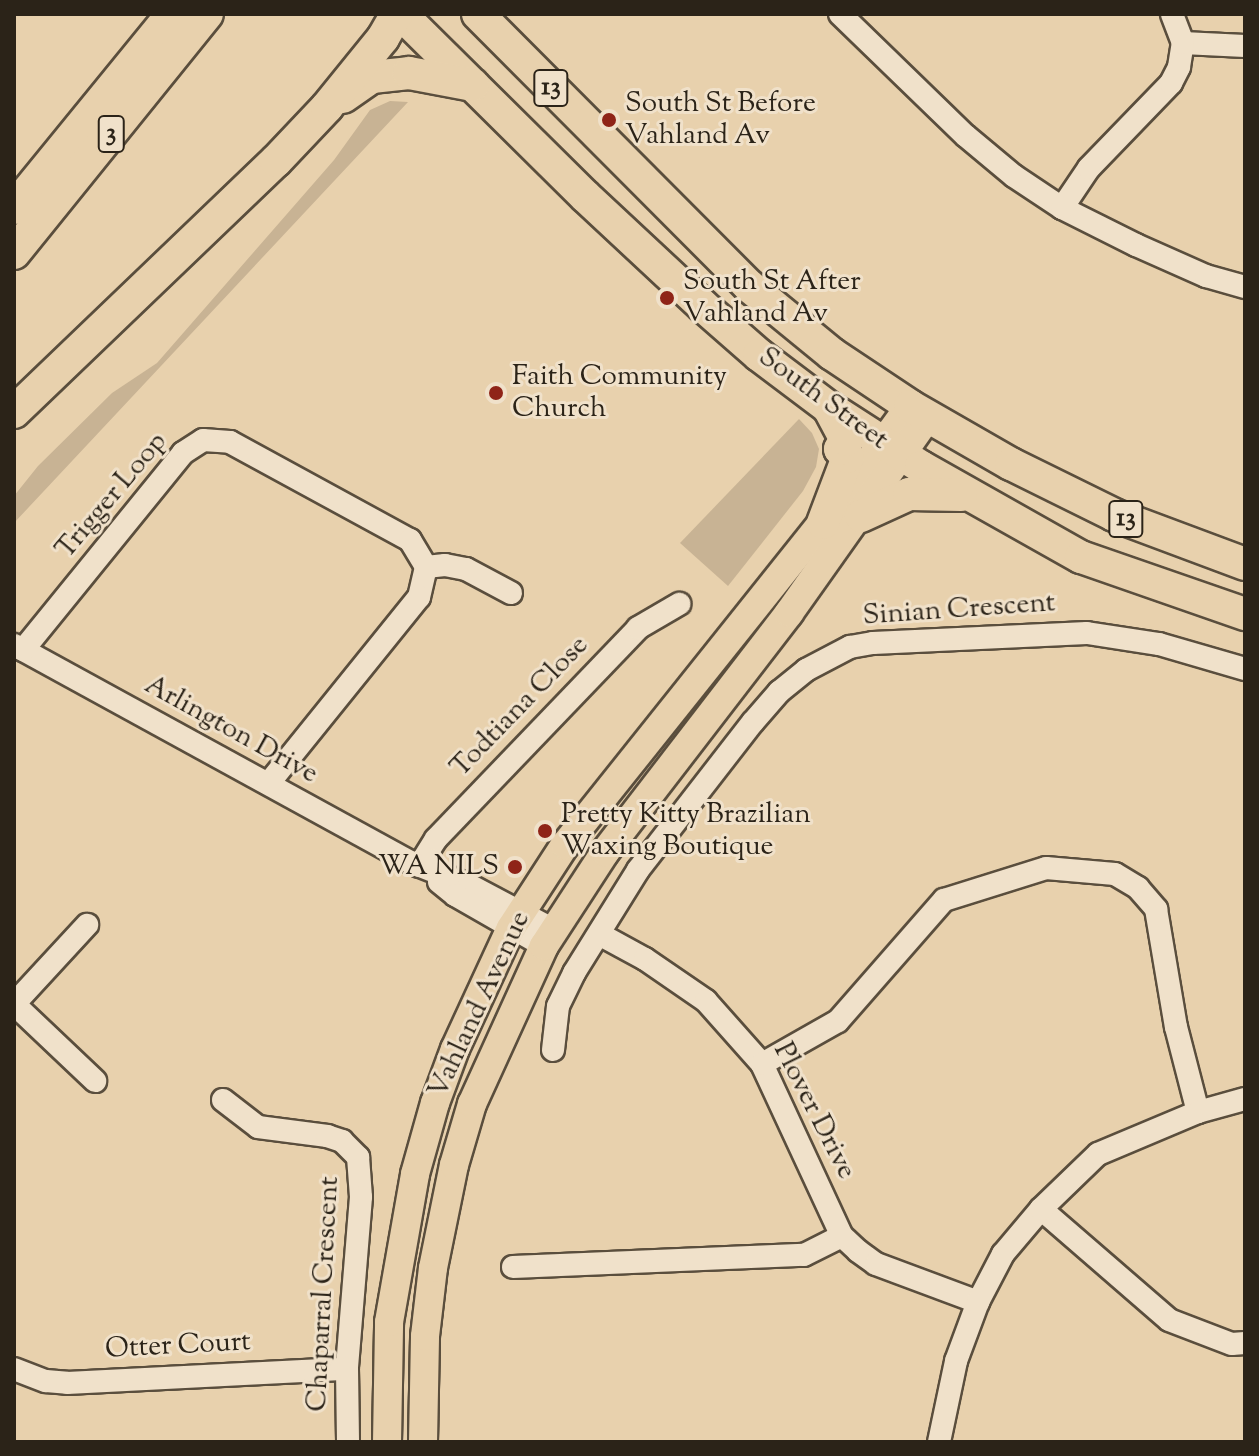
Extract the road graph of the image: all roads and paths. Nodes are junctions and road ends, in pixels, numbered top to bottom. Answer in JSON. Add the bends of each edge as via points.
{"nodes":[{"id":1,"x":172,"y":14,"type":"edge"},
{"id":2,"x":207,"y":14,"type":"edge"},
{"id":3,"x":399,"y":14,"type":"edge"},
{"id":4,"x":478,"y":14,"type":"edge"},
{"id":5,"x":840,"y":14,"type":"edge"},
{"id":6,"x":1172,"y":14,"type":"edge"},
{"id":7,"x":1183,"y":43,"type":"junction"},
{"id":8,"x":1245,"y":46,"type":"edge"},
{"id":9,"x":473,"y":85,"type":"junction"},
{"id":10,"x":327,"y":107,"type":"junction"},
{"id":11,"x":14,"y":208,"type":"edge"},
{"id":12,"x":1062,"y":208,"type":"junction"},
{"id":13,"x":14,"y":253,"type":"edge"},
{"id":14,"x":1245,"y":287,"type":"edge"},
{"id":15,"x":828,"y":407,"type":"junction"},
{"id":16,"x":14,"y":412,"type":"edge"},
{"id":17,"x":919,"y":412,"type":"junction"},
{"id":18,"x":893,"y":450,"type":"junction"},
{"id":19,"x":968,"y":495,"type":"junction"},
{"id":20,"x":861,"y":516,"type":"junction"},
{"id":21,"x":823,"y":523,"type":"junction"},
{"id":22,"x":1245,"y":564,"type":"edge"},
{"id":23,"x":426,"y":567,"type":"junction"},
{"id":24,"x":511,"y":593,"type":"dead end"},
{"id":25,"x":679,"y":604,"type":"dead end"},
{"id":26,"x":1245,"y":614,"type":"edge"},
{"id":27,"x":18,"y":648,"type":"edge"},
{"id":28,"x":1245,"y":669,"type":"edge"},
{"id":29,"x":268,"y":784,"type":"junction"},
{"id":30,"x":419,"y":866,"type":"junction"},
{"id":31,"x":516,"y":920,"type":"junction"},
{"id":32,"x":87,"y":925,"type":"dead end"},
{"id":33,"x":599,"y":934,"type":"junction"},
{"id":34,"x":549,"y":938,"type":"junction"},
{"id":35,"x":14,"y":1004,"type":"edge"},
{"id":36,"x":553,"y":1050,"type":"dead end"},
{"id":37,"x":762,"y":1064,"type":"junction"},
{"id":38,"x":95,"y":1081,"type":"dead end"},
{"id":39,"x":1245,"y":1099,"type":"edge"},
{"id":40,"x":223,"y":1100,"type":"dead end"},
{"id":41,"x":1198,"y":1112,"type":"junction"},
{"id":42,"x":1041,"y":1209,"type":"junction"},
{"id":43,"x":842,"y":1236,"type":"junction"},
{"id":44,"x":513,"y":1267,"type":"dead end"},
{"id":45,"x":978,"y":1302,"type":"junction"},
{"id":46,"x":1245,"y":1343,"type":"edge"},
{"id":47,"x":14,"y":1369,"type":"edge"},
{"id":48,"x":347,"y":1369,"type":"junction"},
{"id":49,"x":348,"y":1442,"type":"edge"},
{"id":50,"x":387,"y":1442,"type":"edge"},
{"id":51,"x":423,"y":1442,"type":"edge"},
{"id":52,"x":939,"y":1442,"type":"edge"}],
"edges":[{"from":1,"to":11,"type":"highway","number":"3"},
{"from":2,"to":13,"type":"highway","number":"3"},
{"from":3,"to":9,"type":"highway","name":"South Street","number":"13"},
{"from":3,"to":10,"type":"highway"},
{"from":4,"to":17,"type":"highway","name":"South Street","number":"13","via":[[749,286],[832,354]]},
{"from":5,"to":12,"type":"street","via":[[966,136]]},
{"from":6,"to":7,"type":"street"},
{"from":7,"to":8,"type":"street"},
{"from":7,"to":12,"type":"street","via":[[1171,83],[1089,168]]},
{"from":9,"to":10,"type":"highway","via":[[409,73],[372,77]]},
{"from":9,"to":15,"type":"highway","name":"South Street","number":"13","via":[[703,306]]},
{"from":10,"to":16,"type":"highway","via":[[185,251]]},
{"from":12,"to":14,"type":"street","via":[[1206,276]]},
{"from":15,"to":18,"type":"highway","name":"South Street","number":"13"},
{"from":15,"to":21,"type":"highway","via":[[846,440],[840,449],[848,457]]},
{"from":17,"to":18,"type":"main road","name":"Vahland Avenue"},
{"from":17,"to":22,"type":"highway","name":"South Street","number":"13","via":[[1114,515]]},
{"from":18,"to":19,"type":"highway","name":"South Street","number":"13"},
{"from":18,"to":20,"type":"main road","name":"Vahland Avenue"},
{"from":18,"to":21,"type":"main road","name":"Vahland Avenue"},
{"from":19,"to":20,"type":"highway","via":[[909,494]]},
{"from":19,"to":26,"type":"highway","name":"South Street","number":"13","via":[[1081,557]]},
{"from":20,"to":34,"type":"main road","name":"Vahland Avenue","via":[[605,852]]},
{"from":21,"to":31,"type":"main road","name":"Vahland Avenue","via":[[565,845]]},
{"from":23,"to":24,"type":"street","via":[[466,569]]},
{"from":23,"to":27,"type":"street","name":"Trigger Loop","via":[[410,540],[230,442],[203,440],[183,453]]},
{"from":23,"to":29,"type":"street","via":[[419,597]]},
{"from":25,"to":30,"type":"street","name":"Todtiana Close","via":[[638,628],[436,839]]},
{"from":27,"to":29,"type":"street","name":"Arlington Drive"},
{"from":28,"to":33,"type":"street","name":"Sinian Crescent","via":[[1159,644],[1087,633],[967,636],[850,647],[806,670],[779,692],[638,870]]},
{"from":29,"to":30,"type":"street","name":"Arlington Drive"},
{"from":30,"to":31,"type":"street","name":"Arlington Drive","via":[[455,895]]},
{"from":31,"to":34,"type":"street","name":"Arlington Drive"},
{"from":31,"to":50,"type":"main road","name":"Vahland Avenue","via":[[455,1049],[415,1174],[389,1322]]},
{"from":32,"to":35,"type":"street"},
{"from":33,"to":36,"type":"street","name":"Sinian Crescent","via":[[558,1006]]},
{"from":33,"to":37,"type":"street","name":"Plover Drive","via":[[706,1001]]},
{"from":34,"to":51,"type":"main road","name":"Vahland Avenue","via":[[472,1104],[454,1165],[429,1295]]},
{"from":35,"to":38,"type":"street"},
{"from":37,"to":41,"type":"street","via":[[838,1021],[944,900],[1046,868],[1115,874],[1138,888],[1156,909],[1176,1027]]},
{"from":37,"to":43,"type":"street","name":"Plover Drive"},
{"from":39,"to":41,"type":"street"},
{"from":40,"to":48,"type":"street","name":"Chaparral Crescent","via":[[258,1127],[327,1136],[342,1141],[358,1157],[361,1197]]},
{"from":41,"to":42,"type":"street","via":[[1098,1154]]},
{"from":42,"to":45,"type":"street","via":[[1003,1254]]},
{"from":42,"to":46,"type":"street","via":[[1169,1320],[1232,1344]]},
{"from":43,"to":44,"type":"street","via":[[804,1255]]},
{"from":43,"to":45,"type":"street","name":"Plover Drive","via":[[876,1264]]},
{"from":45,"to":52,"type":"street","via":[[956,1361]]},
{"from":47,"to":48,"type":"street","name":"Otter Court","via":[[67,1383]]},
{"from":48,"to":49,"type":"street","name":"Chaparral Crescent"}]}
